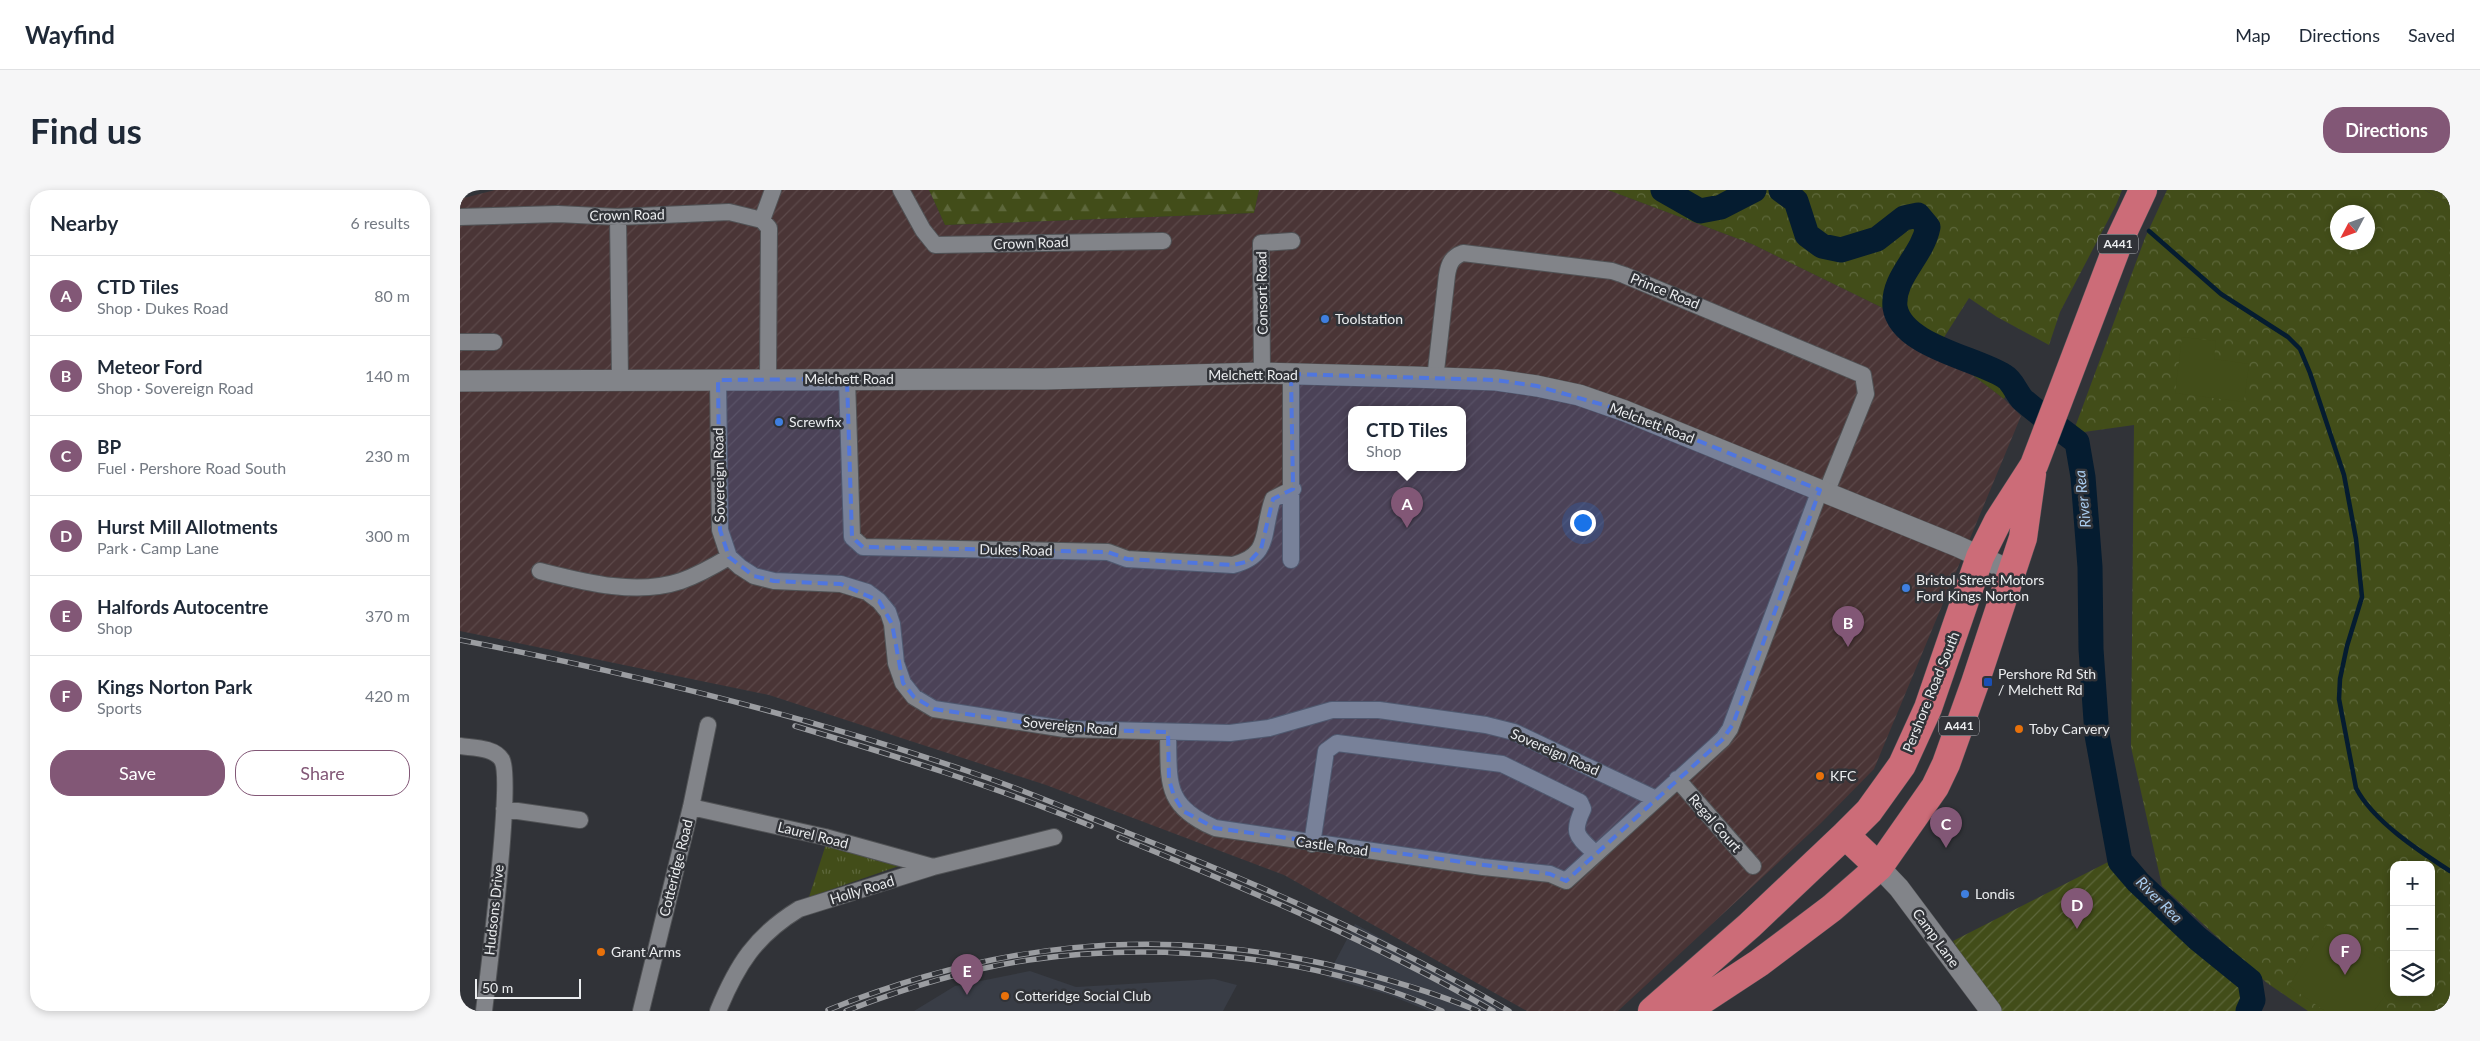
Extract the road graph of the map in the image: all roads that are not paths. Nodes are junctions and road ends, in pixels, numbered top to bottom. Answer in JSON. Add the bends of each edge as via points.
{"nodes":[{"id":1,"x":773,"y":190,"type":"edge"},
{"id":2,"x":902,"y":190,"type":"edge"},
{"id":3,"x":2143,"y":190,"type":"edge"},
{"id":4,"x":460,"y":217,"type":"edge"},
{"id":5,"x":618,"y":217,"type":"junction"},
{"id":6,"x":762,"y":220,"type":"junction"},
{"id":7,"x":1163,"y":241,"type":"dead end"},
{"id":8,"x":1292,"y":241,"type":"dead end"},
{"id":9,"x":460,"y":342,"type":"edge"},
{"id":10,"x":494,"y":342,"type":"dead end"},
{"id":11,"x":1262,"y":373,"type":"junction"},
{"id":12,"x":1291,"y":374,"type":"junction"},
{"id":13,"x":768,"y":379,"type":"junction"},
{"id":14,"x":847,"y":379,"type":"junction"},
{"id":15,"x":1435,"y":379,"type":"junction"},
{"id":16,"x":620,"y":380,"type":"junction"},
{"id":17,"x":718,"y":380,"type":"junction"},
{"id":18,"x":460,"y":381,"type":"edge"},
{"id":19,"x":2034,"y":465,"type":"junction"},
{"id":20,"x":1293,"y":489,"type":"junction"},
{"id":21,"x":1823,"y":492,"type":"junction"},
{"id":22,"x":729,"y":557,"type":"junction"},
{"id":23,"x":1980,"y":557,"type":"junction"},
{"id":24,"x":1291,"y":560,"type":"dead end"},
{"id":25,"x":540,"y":571,"type":"dead end"},
{"id":26,"x":2011,"y":571,"type":"junction"},
{"id":27,"x":708,"y":725,"type":"dead end"},
{"id":28,"x":1168,"y":732,"type":"junction"},
{"id":29,"x":460,"y":746,"type":"edge"},
{"id":30,"x":1677,"y":780,"type":"junction"},
{"id":31,"x":1656,"y":799,"type":"junction"},
{"id":32,"x":691,"y":807,"type":"junction"},
{"id":33,"x":504,"y":809,"type":"junction"},
{"id":34,"x":580,"y":820,"type":"dead end"},
{"id":35,"x":1845,"y":835,"type":"junction"},
{"id":36,"x":1054,"y":837,"type":"dead end"},
{"id":37,"x":1312,"y":844,"type":"junction"},
{"id":38,"x":1596,"y":854,"type":"junction"},
{"id":39,"x":1753,"y":866,"type":"dead end"},
{"id":40,"x":933,"y":867,"type":"junction"},
{"id":41,"x":1878,"y":867,"type":"junction"},
{"id":42,"x":1987,"y":1010,"type":"edge"},
{"id":43,"x":484,"y":1011,"type":"edge"},
{"id":44,"x":641,"y":1011,"type":"edge"},
{"id":45,"x":718,"y":1011,"type":"edge"},
{"id":46,"x":1652,"y":1011,"type":"edge"},
{"id":47,"x":1686,"y":1011,"type":"edge"}],
"edges":[{"from":1,"to":6,"type":"street"},
{"from":2,"to":7,"type":"street","name":"Crown Road","via":[[923,230],[935,245]]},
{"from":3,"to":19,"type":"highway","name":"Pershore Road South","number":"A441","via":[[2120,239]]},
{"from":4,"to":5,"type":"street","name":"Crown Road","via":[[558,214]]},
{"from":5,"to":6,"type":"street","name":"Crown Road","via":[[729,212]]},
{"from":5,"to":16,"type":"street"},
{"from":6,"to":13,"type":"street","via":[[770,228]]},
{"from":8,"to":11,"type":"street","name":"Consort Road","via":[[1261,243]]},
{"from":9,"to":10,"type":"street"},
{"from":11,"to":12,"type":"street","name":"Melchett Road"},
{"from":11,"to":14,"type":"street","name":"Melchett Road","via":[[1045,379]]},
{"from":12,"to":15,"type":"street","name":"Melchett Road"},
{"from":12,"to":20,"type":"street"},
{"from":13,"to":14,"type":"street","name":"Melchett Road"},
{"from":13,"to":17,"type":"street","name":"Melchett Road"},
{"from":14,"to":20,"type":"street","name":"Dukes Road","via":[[852,538],[863,546],[1108,552],[1127,559],[1233,565],[1250,561],[1261,549],[1272,499]]},
{"from":15,"to":21,"type":"street","name":"Melchett Road","via":[[1496,380],[1579,396],[1625,411]]},
{"from":15,"to":21,"type":"street","name":"Prince Road","via":[[1447,275],[1450,262],[1457,255],[1463,253],[1612,271],[1863,375],[1866,394]]},
{"from":16,"to":17,"type":"street","name":"Melchett Road"},
{"from":16,"to":18,"type":"street","name":"Melchett Road"},
{"from":17,"to":22,"type":"street","name":"Sovereign Road","via":[[720,530]]},
{"from":19,"to":23,"type":"highway","name":"Pershore Road South","number":"A441","via":[[1998,521]]},
{"from":19,"to":26,"type":"highway","name":"Pershore Road South","number":"A441","via":[[2023,538]]},
{"from":20,"to":24,"type":"street"},
{"from":21,"to":23,"type":"street","name":"Melchett Road"},
{"from":21,"to":30,"type":"street","via":[[1786,576],[1733,724],[1723,739]]},
{"from":22,"to":25,"type":"street","via":[[679,582],[654,586],[599,586]]},
{"from":22,"to":28,"type":"street","name":"Sovereign Road","via":[[754,576],[774,582],[841,584],[867,592],[888,612],[896,663],[903,683],[914,697],[934,709],[1065,729]]},
{"from":23,"to":26,"type":"street","name":"Melchett Road"},
{"from":23,"to":35,"type":"highway","name":"Pershore Road South","number":"A441","via":[[1928,708],[1902,765],[1869,811]]},
{"from":26,"to":41,"type":"highway","name":"Pershore Road South","number":"A441","via":[[1946,764],[1935,787]]},
{"from":27,"to":32,"type":"street","name":"Cotteridge Road"},
{"from":28,"to":31,"type":"street","name":"Sovereign Road","via":[[1230,733],[1269,728],[1332,710],[1378,710],[1514,732]]},
{"from":28,"to":37,"type":"street","name":"Castle Road","via":[[1169,780],[1183,811],[1216,828]]},
{"from":29,"to":33,"type":"street","name":"Hudsons Drive","via":[[492,752],[502,761]]},
{"from":30,"to":31,"type":"street"},
{"from":30,"to":39,"type":"street","name":"Regal Court"},
{"from":31,"to":38,"type":"street"},
{"from":32,"to":40,"type":"street","name":"Laurel Road","via":[[825,837]]},
{"from":32,"to":44,"type":"street","name":"Cotteridge Road"},
{"from":33,"to":34,"type":"street"},
{"from":33,"to":43,"type":"street","name":"Hudsons Drive"},
{"from":35,"to":41,"type":"highway"},
{"from":35,"to":46,"type":"highway","name":"Pershore Road South","number":"A441"},
{"from":36,"to":40,"type":"street","name":"Holly Road"},
{"from":37,"to":38,"type":"street","name":"Castle Road","via":[[1550,874],[1566,881]]},
{"from":37,"to":38,"type":"street","via":[[1326,751],[1337,743],[1502,764],[1580,802],[1583,809],[1576,825],[1577,832]]},
{"from":40,"to":45,"type":"street","name":"Holly Road","via":[[799,910],[786,918],[749,950]]},
{"from":41,"to":42,"type":"street","name":"Camp Lane","via":[[1899,888]]},
{"from":41,"to":47,"type":"highway","name":"Pershore Road South","number":"A441","via":[[1832,908],[1759,963]]}]}
